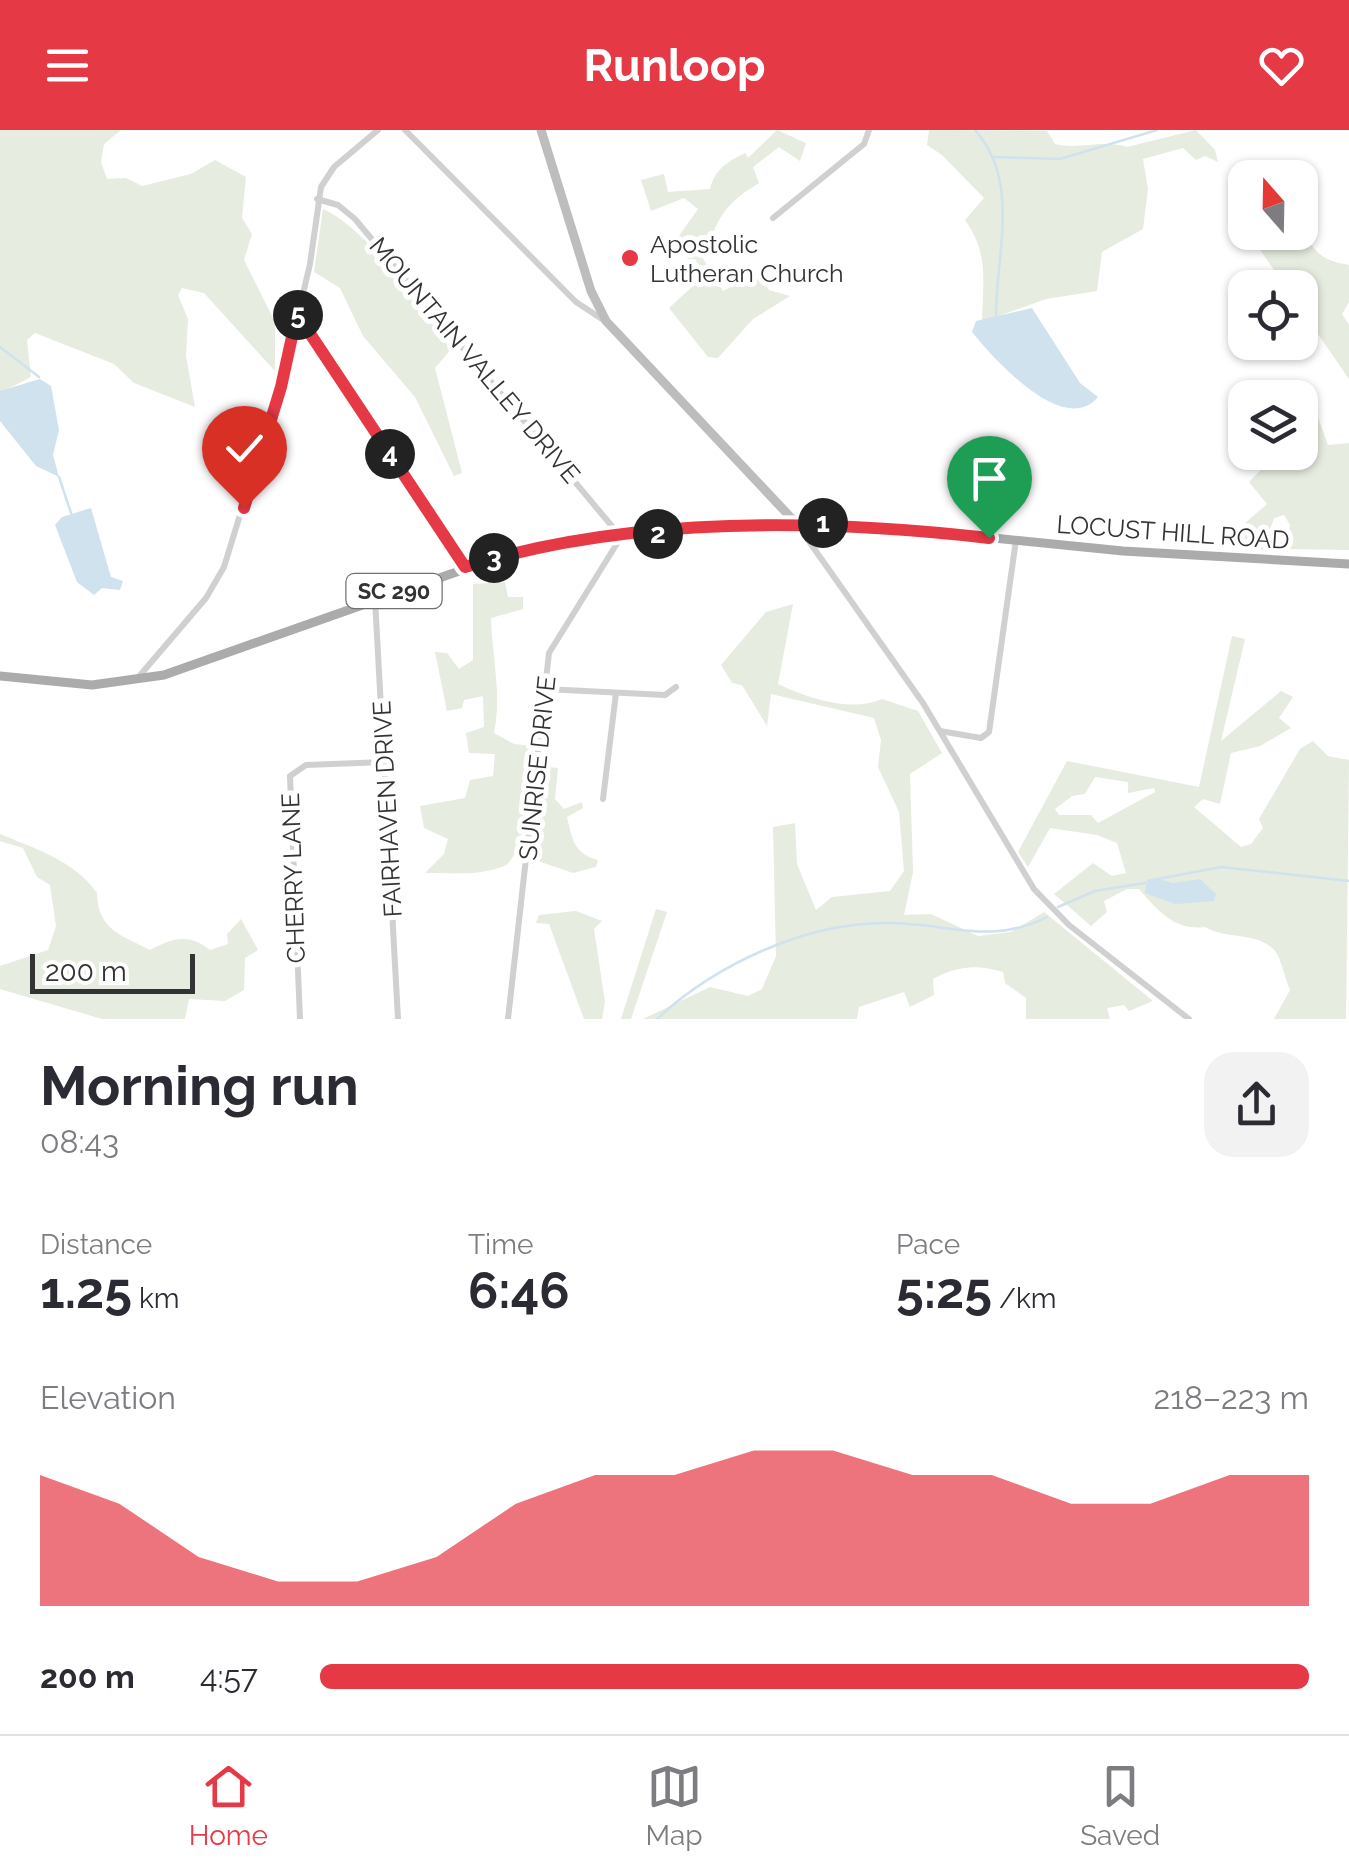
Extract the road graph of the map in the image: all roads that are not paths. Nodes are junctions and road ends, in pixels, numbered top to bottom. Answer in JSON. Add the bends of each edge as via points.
{"nodes":[{"id":1,"x":378,"y":130,"type":"edge"},
{"id":2,"x":405,"y":130,"type":"edge"},
{"id":3,"x":541,"y":130,"type":"edge"},
{"id":4,"x":869,"y":130,"type":"edge"},
{"id":5,"x":317,"y":198,"type":"junction"},
{"id":6,"x":773,"y":218,"type":"dead end"},
{"id":7,"x":297,"y":314,"type":"junction"},
{"id":8,"x":606,"y":321,"type":"junction"},
{"id":9,"x":795,"y":522,"type":"junction"},
{"id":10,"x":621,"y":537,"type":"junction"},
{"id":11,"x":1016,"y":540,"type":"junction"},
{"id":12,"x":1349,"y":564,"type":"edge"},
{"id":13,"x":465,"y":567,"type":"junction"},
{"id":14,"x":375,"y":598,"type":"junction"},
{"id":15,"x":0,"y":676,"type":"edge"},
{"id":16,"x":136,"y":680,"type":"junction"},
{"id":17,"x":676,"y":687,"type":"dead end"},
{"id":18,"x":545,"y":690,"type":"junction"},
{"id":19,"x":616,"y":694,"type":"junction"},
{"id":20,"x":940,"y":731,"type":"junction"},
{"id":21,"x":385,"y":762,"type":"junction"},
{"id":22,"x":603,"y":799,"type":"dead end"},
{"id":23,"x":300,"y":1019,"type":"edge"},
{"id":24,"x":398,"y":1019,"type":"edge"},
{"id":25,"x":508,"y":1019,"type":"edge"},
{"id":26,"x":1190,"y":1019,"type":"edge"}],
"edges":[{"from":1,"to":5,"type":"street","via":[[334,167]]},
{"from":2,"to":8,"type":"street","via":[[576,302]]},
{"from":3,"to":8,"type":"street"},
{"from":4,"to":6,"type":"street","via":[[864,144]]},
{"from":5,"to":7,"type":"street"},
{"from":5,"to":10,"type":"street","name":"MOUNTAIN VALLEY DRIVE","via":[[355,219]]},
{"from":7,"to":13,"type":"street"},
{"from":7,"to":16,"type":"street","via":[[224,566],[206,598]]},
{"from":8,"to":9,"type":"street"},
{"from":9,"to":10,"type":"main road","name":"LOCUST HILL ROAD","number":"SC 290"},
{"from":9,"to":11,"type":"main road","name":"LOCUST HILL ROAD","number":"SC 290"},
{"from":9,"to":20,"type":"street"},
{"from":10,"to":13,"type":"main road","name":"LOCUST HILL ROAD","number":"SC 290","via":[[537,548]]},
{"from":10,"to":18,"type":"street","name":"SUNRISE DRIVE","via":[[552,645]]},
{"from":11,"to":12,"type":"main road","name":"LOCUST HILL ROAD","number":"SC 290"},
{"from":11,"to":20,"type":"street","via":[[989,732],[981,738]]},
{"from":13,"to":14,"type":"main road","name":"LOCUST HILL ROAD","number":"SC 290"},
{"from":14,"to":16,"type":"main road","name":"LOCUST HILL ROAD","number":"SC 290","via":[[194,666]]},
{"from":14,"to":21,"type":"street","name":"FAIRHAVEN DRIVE"},
{"from":15,"to":16,"type":"main road","name":"LOCUST HILL ROAD","number":"SC 290","via":[[54,684]]},
{"from":17,"to":19,"type":"street","via":[[665,694]]},
{"from":18,"to":19,"type":"street"},
{"from":18,"to":25,"type":"street","name":"SUNRISE DRIVE"},
{"from":19,"to":22,"type":"street"},
{"from":20,"to":26,"type":"street","via":[[1005,847],[1044,900]]},
{"from":21,"to":23,"type":"street","name":"CHERRY LANE","via":[[306,765],[290,776]]},
{"from":21,"to":24,"type":"street","name":"FAIRHAVEN DRIVE"}]}
